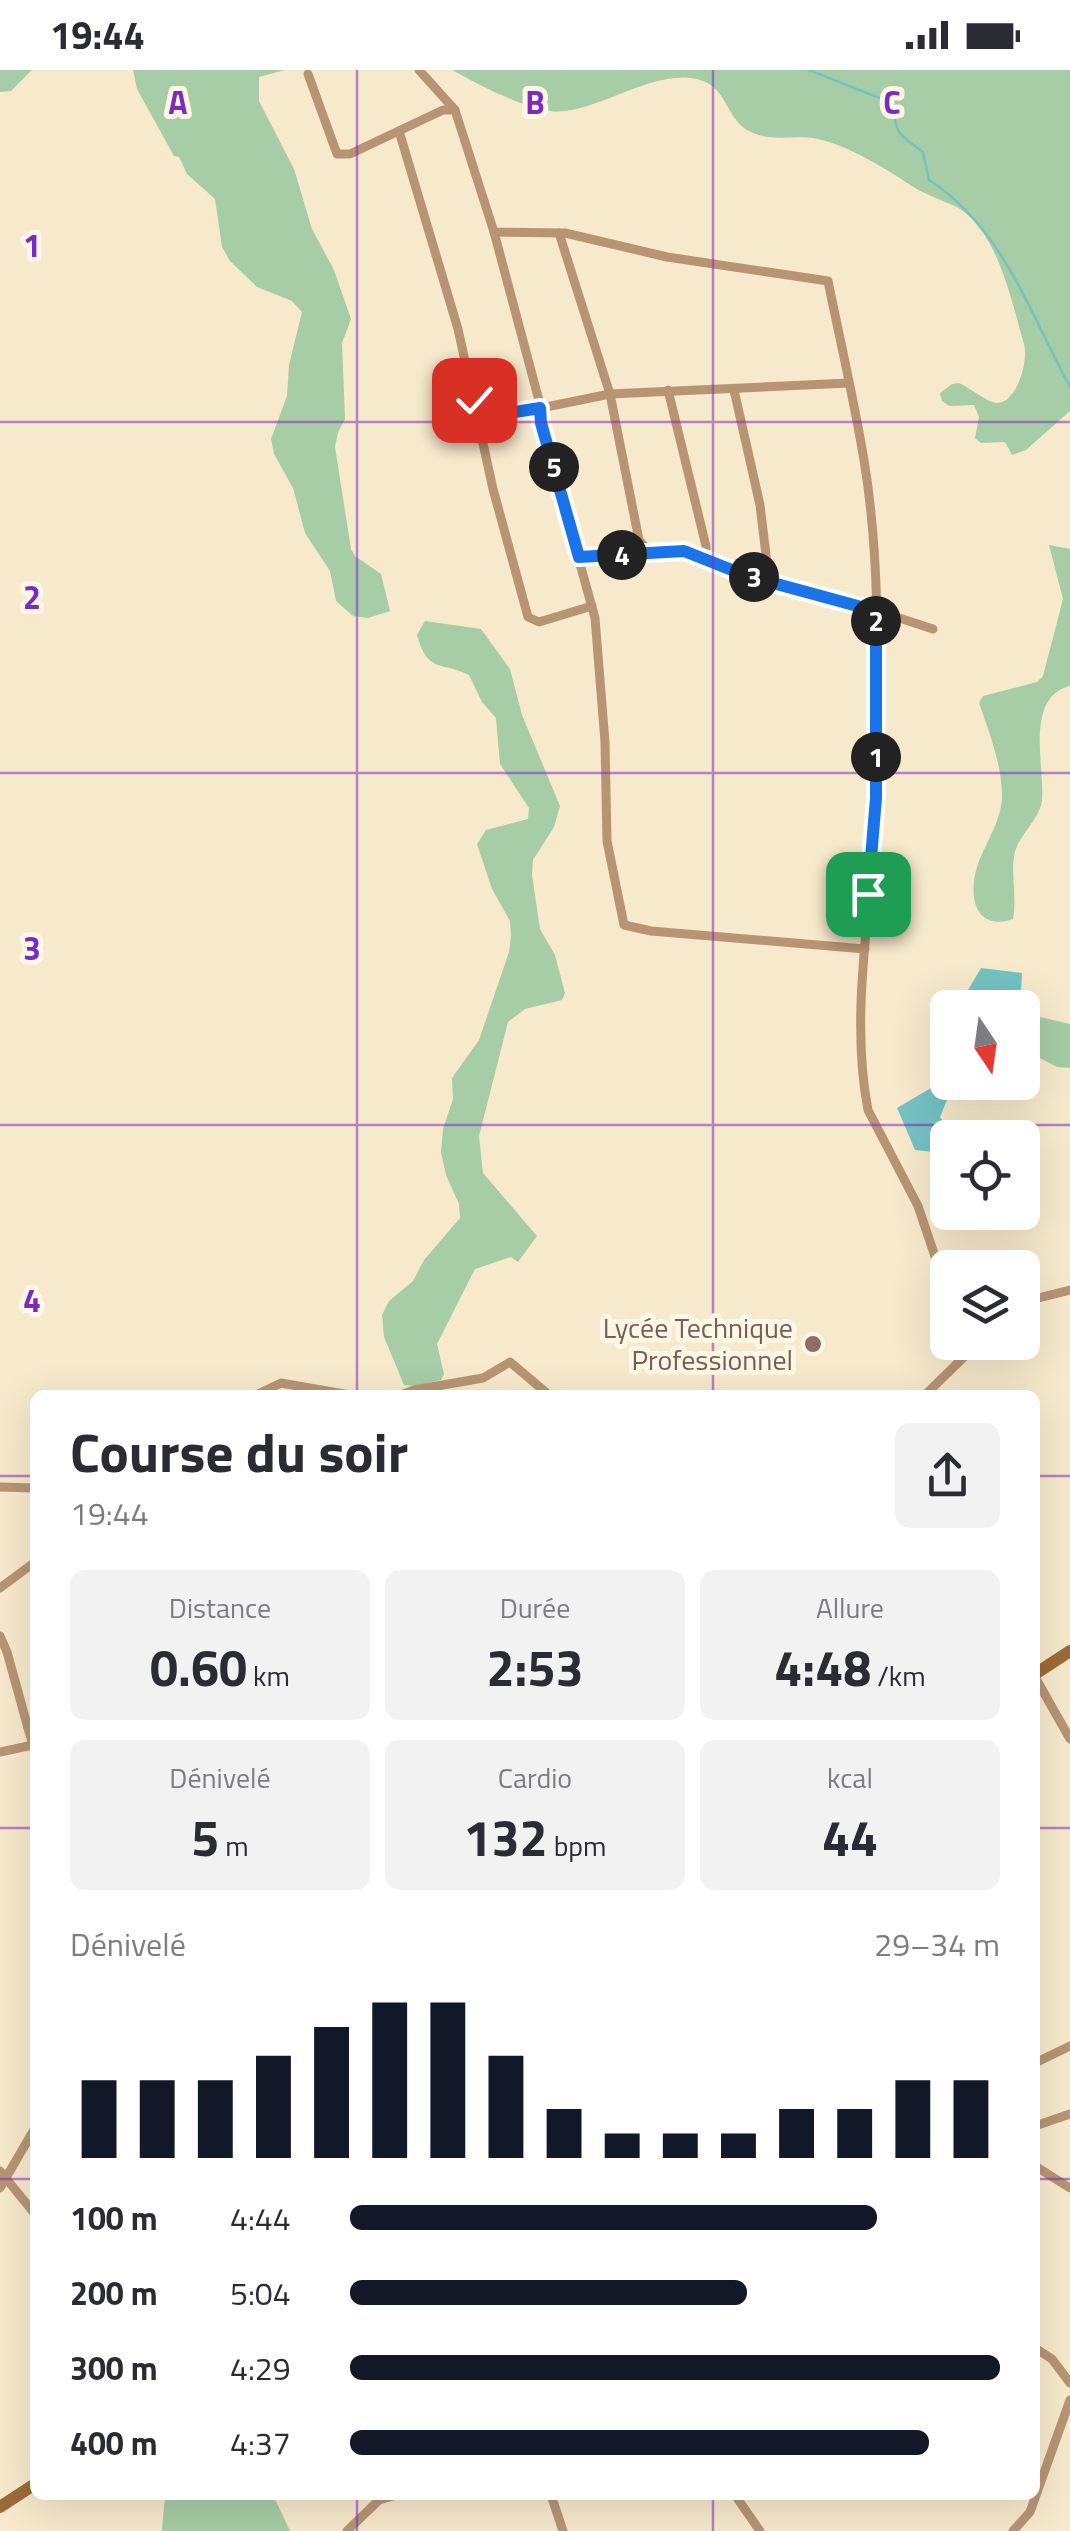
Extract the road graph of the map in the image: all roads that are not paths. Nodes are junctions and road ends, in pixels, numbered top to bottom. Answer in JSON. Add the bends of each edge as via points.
{"nodes":[{"id":1,"x":419,"y":70,"type":"edge"},
{"id":2,"x":308,"y":74,"type":"dead end"},
{"id":3,"x":455,"y":110,"type":"junction"},
{"id":4,"x":399,"y":131,"type":"junction"},
{"id":5,"x":494,"y":232,"type":"junction"},
{"id":6,"x":558,"y":233,"type":"junction"},
{"id":7,"x":849,"y":383,"type":"junction"},
{"id":8,"x":668,"y":390,"type":"junction"},
{"id":9,"x":734,"y":390,"type":"junction"},
{"id":10,"x":610,"y":394,"type":"junction"},
{"id":11,"x":540,"y":408,"type":"junction"},
{"id":12,"x":478,"y":418,"type":"junction"},
{"id":13,"x":650,"y":552,"type":"junction"},
{"id":14,"x":579,"y":557,"type":"junction"},
{"id":15,"x":705,"y":559,"type":"junction"},
{"id":16,"x":769,"y":580,"type":"junction"},
{"id":17,"x":592,"y":606,"type":"junction"},
{"id":18,"x":876,"y":611,"type":"junction"},
{"id":19,"x":933,"y":629,"type":"dead end"},
{"id":20,"x":865,"y":950,"type":"junction"},
{"id":21,"x":933,"y":1250,"type":"edge"},
{"id":22,"x":1070,"y":1290,"type":"edge"},
{"id":23,"x":1040,"y":1298,"type":"edge"},
{"id":24,"x":962,"y":1360,"type":"edge"},
{"id":25,"x":267,"y":1390,"type":"edge"},
{"id":26,"x":322,"y":1390,"type":"edge"},
{"id":27,"x":414,"y":1390,"type":"edge"},
{"id":28,"x":543,"y":1390,"type":"edge"},
{"id":29,"x":930,"y":1390,"type":"edge"},
{"id":30,"x":0,"y":1487,"type":"edge"},
{"id":31,"x":30,"y":1488,"type":"edge"},
{"id":32,"x":30,"y":1566,"type":"edge"},
{"id":33,"x":0,"y":1588,"type":"edge"},
{"id":34,"x":0,"y":1636,"type":"edge"},
{"id":35,"x":1070,"y":1651,"type":"edge"},
{"id":36,"x":1040,"y":1672,"type":"edge"},
{"id":37,"x":1040,"y":1685,"type":"edge"},
{"id":38,"x":30,"y":1725,"type":"edge"},
{"id":39,"x":28,"y":1728,"type":"junction"},
{"id":40,"x":30,"y":1735,"type":"edge"},
{"id":41,"x":1070,"y":1739,"type":"edge"},
{"id":42,"x":30,"y":1749,"type":"edge"},
{"id":43,"x":0,"y":1752,"type":"edge"},
{"id":44,"x":1070,"y":2046,"type":"edge"},
{"id":45,"x":1040,"y":2061,"type":"edge"},
{"id":46,"x":1070,"y":2114,"type":"edge"},
{"id":47,"x":1040,"y":2124,"type":"edge"},
{"id":48,"x":30,"y":2135,"type":"edge"},
{"id":49,"x":1040,"y":2169,"type":"edge"},
{"id":50,"x":3,"y":2174,"type":"edge"},
{"id":51,"x":0,"y":2188,"type":"edge"},
{"id":52,"x":1070,"y":2188,"type":"edge"},
{"id":53,"x":30,"y":2208,"type":"edge"},
{"id":54,"x":1040,"y":2351,"type":"edge"},
{"id":55,"x":1070,"y":2383,"type":"edge"},
{"id":56,"x":1070,"y":2400,"type":"edge"},
{"id":57,"x":1040,"y":2484,"type":"edge"},
{"id":58,"x":30,"y":2487,"type":"edge"},
{"id":59,"x":379,"y":2500,"type":"edge"},
{"id":60,"x":553,"y":2500,"type":"edge"},
{"id":61,"x":738,"y":2500,"type":"edge"},
{"id":62,"x":1034,"y":2500,"type":"edge"},
{"id":63,"x":0,"y":2507,"type":"edge"},
{"id":64,"x":347,"y":2531,"type":"edge"},
{"id":65,"x":563,"y":2531,"type":"edge"},
{"id":66,"x":760,"y":2531,"type":"edge"},
{"id":67,"x":1013,"y":2531,"type":"edge"}],
"edges":[{"from":1,"to":3,"type":"street"},
{"from":2,"to":4,"type":"street","via":[[337,154]]},
{"from":3,"to":4,"type":"street"},
{"from":3,"to":5,"type":"street"},
{"from":4,"to":12,"type":"street"},
{"from":5,"to":6,"type":"street"},
{"from":5,"to":11,"type":"street"},
{"from":6,"to":7,"type":"street","via":[[828,281]]},
{"from":6,"to":10,"type":"street"},
{"from":7,"to":9,"type":"street"},
{"from":7,"to":18,"type":"street","via":[[865,462]]},
{"from":8,"to":9,"type":"street"},
{"from":8,"to":10,"type":"street"},
{"from":8,"to":15,"type":"street"},
{"from":9,"to":16,"type":"street"},
{"from":10,"to":11,"type":"street"},
{"from":10,"to":13,"type":"street","via":[[639,540]]},
{"from":11,"to":12,"type":"street"},
{"from":11,"to":14,"type":"street"},
{"from":12,"to":17,"type":"street","via":[[528,617],[538,622]]},
{"from":13,"to":14,"type":"street"},
{"from":13,"to":15,"type":"street","via":[[684,551]]},
{"from":14,"to":17,"type":"street"},
{"from":15,"to":16,"type":"street"},
{"from":16,"to":18,"type":"street"},
{"from":17,"to":20,"type":"street","via":[[607,841],[624,924]]},
{"from":18,"to":19,"type":"street"},
{"from":18,"to":20,"type":"street","via":[[876,798]]},
{"from":20,"to":21,"type":"street","via":[[868,1110],[918,1206]]},
{"from":22,"to":23,"type":"street"},
{"from":24,"to":29,"type":"street"},
{"from":25,"to":26,"type":"street","via":[[282,1383]]},
{"from":27,"to":28,"type":"street","via":[[483,1378],[510,1362]]},
{"from":30,"to":31,"type":"street"},
{"from":32,"to":33,"type":"street"},
{"from":34,"to":39,"type":"street"},
{"from":35,"to":36,"type":"main road"},
{"from":37,"to":41,"type":"street"},
{"from":38,"to":39,"type":"street"},
{"from":39,"to":40,"type":"street"},
{"from":42,"to":43,"type":"street"},
{"from":44,"to":45,"type":"street"},
{"from":46,"to":47,"type":"street"},
{"from":48,"to":50,"type":"street"},
{"from":49,"to":52,"type":"street"},
{"from":50,"to":51,"type":"street"},
{"from":50,"to":53,"type":"street"},
{"from":54,"to":55,"type":"street"},
{"from":56,"to":57,"type":"street"},
{"from":58,"to":63,"type":"main road"},
{"from":59,"to":64,"type":"street"},
{"from":60,"to":65,"type":"street"},
{"from":61,"to":66,"type":"street"},
{"from":62,"to":67,"type":"street"}]}
